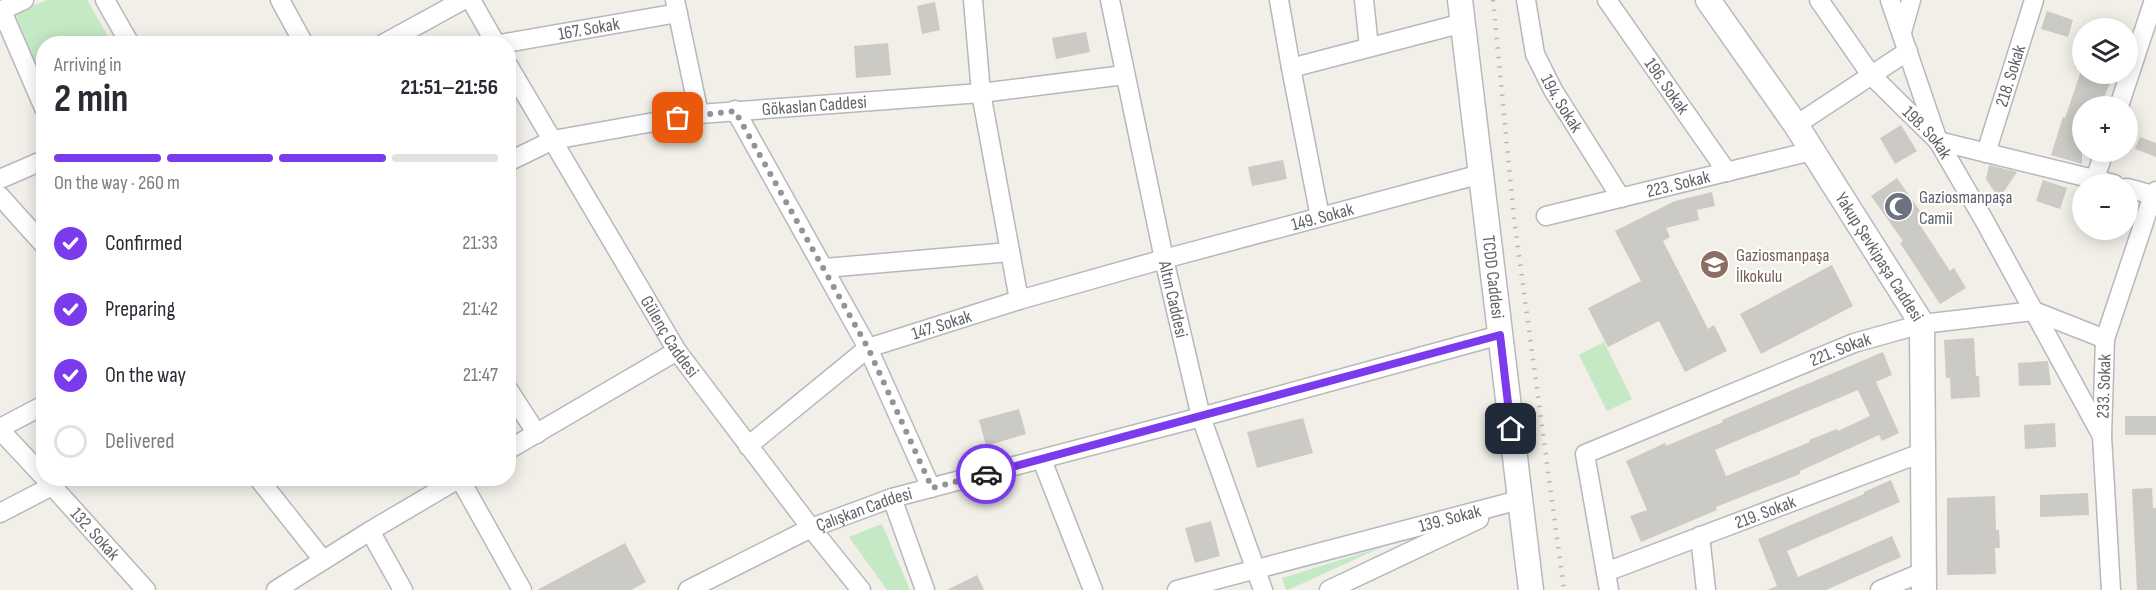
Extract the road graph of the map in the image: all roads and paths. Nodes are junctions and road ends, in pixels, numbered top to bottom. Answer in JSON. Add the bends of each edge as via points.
{"nodes":[{"id":1,"x":24,"y":0,"type":"edge"},
{"id":2,"x":105,"y":0,"type":"edge"},
{"id":3,"x":280,"y":0,"type":"edge"},
{"id":4,"x":463,"y":0,"type":"edge"},
{"id":5,"x":471,"y":0,"type":"edge"},
{"id":6,"x":973,"y":0,"type":"edge"},
{"id":7,"x":1110,"y":0,"type":"edge"},
{"id":8,"x":1279,"y":0,"type":"edge"},
{"id":9,"x":1364,"y":0,"type":"edge"},
{"id":10,"x":1526,"y":0,"type":"edge"},
{"id":11,"x":1607,"y":0,"type":"edge"},
{"id":12,"x":1708,"y":0,"type":"edge"},
{"id":13,"x":1819,"y":0,"type":"edge"},
{"id":14,"x":1890,"y":0,"type":"edge"},
{"id":15,"x":1911,"y":0,"type":"edge"},
{"id":16,"x":2034,"y":0,"type":"edge"},
{"id":17,"x":2154,"y":0,"type":"edge"},
{"id":18,"x":676,"y":7,"type":"edge"},
{"id":19,"x":1,"y":11,"type":"edge"},
{"id":20,"x":1462,"y":12,"type":"edge"},
{"id":21,"x":1902,"y":32,"type":"junction"},
{"id":22,"x":125,"y":36,"type":"edge"},
{"id":23,"x":300,"y":36,"type":"edge"},
{"id":24,"x":398,"y":36,"type":"edge"},
{"id":25,"x":493,"y":36,"type":"edge"},
{"id":26,"x":516,"y":40,"type":"edge"},
{"id":27,"x":1369,"y":47,"type":"junction"},
{"id":28,"x":1908,"y":51,"type":"junction"},
{"id":29,"x":1291,"y":68,"type":"junction"},
{"id":30,"x":1124,"y":75,"type":"junction"},
{"id":31,"x":1871,"y":75,"type":"junction"},
{"id":32,"x":516,"y":78,"type":"edge"},
{"id":33,"x":36,"y":90,"type":"edge"},
{"id":34,"x":981,"y":93,"type":"junction"},
{"id":35,"x":2122,"y":96,"type":"edge"},
{"id":36,"x":735,"y":111,"type":"junction"},
{"id":37,"x":699,"y":114,"type":"junction"},
{"id":38,"x":1796,"y":125,"type":"junction"},
{"id":39,"x":553,"y":140,"type":"junction"},
{"id":40,"x":1938,"y":141,"type":"junction"},
{"id":41,"x":1812,"y":151,"type":"junction"},
{"id":42,"x":1986,"y":153,"type":"junction"},
{"id":43,"x":516,"y":158,"type":"edge"},
{"id":44,"x":36,"y":163,"type":"edge"},
{"id":45,"x":1727,"y":172,"type":"junction"},
{"id":46,"x":1482,"y":174,"type":"junction"},
{"id":47,"x":2074,"y":174,"type":"edge"},
{"id":48,"x":0,"y":179,"type":"edge"},
{"id":49,"x":2138,"y":190,"type":"edge"},
{"id":50,"x":2154,"y":193,"type":"edge"},
{"id":51,"x":0,"y":196,"type":"edge"},
{"id":52,"x":1621,"y":198,"type":"junction"},
{"id":53,"x":1546,"y":216,"type":"dead end"},
{"id":54,"x":1320,"y":217,"type":"junction"},
{"id":55,"x":36,"y":236,"type":"edge"},
{"id":56,"x":1010,"y":252,"type":"junction"},
{"id":57,"x":1164,"y":259,"type":"junction"},
{"id":58,"x":825,"y":268,"type":"junction"},
{"id":59,"x":1019,"y":300,"type":"junction"},
{"id":60,"x":2034,"y":311,"type":"junction"},
{"id":61,"x":1922,"y":324,"type":"junction"},
{"id":62,"x":1500,"y":335,"type":"junction"},
{"id":63,"x":2105,"y":339,"type":"junction"},
{"id":64,"x":868,"y":348,"type":"junction"},
{"id":65,"x":677,"y":351,"type":"junction"},
{"id":66,"x":516,"y":401,"type":"edge"},
{"id":67,"x":36,"y":409,"type":"edge"},
{"id":68,"x":1201,"y":417,"type":"junction"},
{"id":69,"x":0,"y":429,"type":"edge"},
{"id":70,"x":537,"y":434,"type":"junction"},
{"id":71,"x":2102,"y":436,"type":"junction"},
{"id":72,"x":516,"y":446,"type":"edge"},
{"id":73,"x":748,"y":446,"type":"junction"},
{"id":74,"x":1924,"y":452,"type":"junction"},
{"id":75,"x":1042,"y":460,"type":"junction"},
{"id":76,"x":36,"y":469,"type":"edge"},
{"id":77,"x":40,"y":486,"type":"edge"},
{"id":78,"x":52,"y":486,"type":"edge"},
{"id":79,"x":264,"y":486,"type":"edge"},
{"id":80,"x":448,"y":486,"type":"edge"},
{"id":81,"x":464,"y":486,"type":"edge"},
{"id":82,"x":932,"y":488,"type":"junction"},
{"id":83,"x":892,"y":498,"type":"junction"},
{"id":84,"x":1519,"y":500,"type":"junction"},
{"id":85,"x":0,"y":513,"type":"edge"},
{"id":86,"x":810,"y":528,"type":"junction"},
{"id":87,"x":370,"y":531,"type":"junction"},
{"id":88,"x":1700,"y":536,"type":"junction"},
{"id":89,"x":323,"y":560,"type":"junction"},
{"id":90,"x":1255,"y":568,"type":"junction"},
{"id":91,"x":1607,"y":581,"type":"edge"},
{"id":92,"x":1923,"y":581,"type":"edge"},
{"id":93,"x":697,"y":588,"type":"edge"},
{"id":94,"x":146,"y":590,"type":"edge"},
{"id":95,"x":276,"y":590,"type":"edge"},
{"id":96,"x":403,"y":590,"type":"edge"},
{"id":97,"x":522,"y":590,"type":"edge"},
{"id":98,"x":861,"y":590,"type":"edge"},
{"id":99,"x":925,"y":590,"type":"edge"},
{"id":100,"x":1093,"y":590,"type":"edge"},
{"id":101,"x":1177,"y":590,"type":"edge"},
{"id":102,"x":1263,"y":590,"type":"edge"},
{"id":103,"x":1329,"y":590,"type":"edge"},
{"id":104,"x":1531,"y":590,"type":"edge"},
{"id":105,"x":1707,"y":590,"type":"edge"},
{"id":106,"x":1880,"y":590,"type":"edge"},
{"id":107,"x":2111,"y":590,"type":"edge"}],
"edges":[{"from":1,"to":19,"type":"street"},
{"from":2,"to":22,"type":"street"},
{"from":3,"to":23,"type":"street"},
{"from":4,"to":24,"type":"street"},
{"from":5,"to":25,"type":"street"},
{"from":6,"to":34,"type":"street"},
{"from":7,"to":30,"type":"street","name":"Altın Caddesi"},
{"from":8,"to":29,"type":"street"},
{"from":9,"to":27,"type":"street"},
{"from":10,"to":52,"type":"street","name":"194. Sokak","via":[[1535,54],[1553,90]]},
{"from":11,"to":45,"type":"street","name":"196. Sokak"},
{"from":12,"to":38,"type":"main road","name":"Yakup Şevkipaşa Caddesi"},
{"from":13,"to":31,"type":"street","name":"198. Sokak"},
{"from":14,"to":21,"type":"street"},
{"from":15,"to":21,"type":"street"},
{"from":16,"to":42,"type":"street","name":"218. Sokak"},
{"from":17,"to":35,"type":"street"},
{"from":18,"to":26,"type":"street","name":"167. Sokak"},
{"from":18,"to":37,"type":"street"},
{"from":19,"to":33,"type":"street"},
{"from":20,"to":27,"type":"street"},
{"from":20,"to":46,"type":"main road","name":"TCDD Caddesi"},
{"from":21,"to":28,"type":"street"},
{"from":27,"to":29,"type":"street"},
{"from":28,"to":31,"type":"street"},
{"from":28,"to":40,"type":"street"},
{"from":29,"to":54,"type":"street"},
{"from":30,"to":34,"type":"street","name":"Gökaslan Caddesi"},
{"from":30,"to":57,"type":"street","name":"Altın Caddesi"},
{"from":31,"to":38,"type":"street"},
{"from":31,"to":40,"type":"street","name":"198. Sokak"},
{"from":32,"to":39,"type":"street","name":"Gülenç Caddesi"},
{"from":34,"to":36,"type":"street","name":"Gökaslan Caddesi"},
{"from":34,"to":56,"type":"street"},
{"from":36,"to":37,"type":"street","name":"Gökaslan Caddesi"},
{"from":36,"to":58,"type":"street"},
{"from":37,"to":39,"type":"street","name":"Gökaslan Caddesi"},
{"from":38,"to":41,"type":"main road","name":"Yakup Şevkipaşa Caddesi"},
{"from":39,"to":43,"type":"street","name":"Gökaslan Caddesi"},
{"from":39,"to":65,"type":"street","name":"Gülenç Caddesi"},
{"from":40,"to":42,"type":"street"},
{"from":40,"to":60,"type":"street","name":"198. Sokak"},
{"from":41,"to":45,"type":"street","name":"223. Sokak"},
{"from":41,"to":61,"type":"main road","name":"Yakup Şevkipaşa Caddesi"},
{"from":42,"to":47,"type":"street"},
{"from":44,"to":48,"type":"street"},
{"from":45,"to":52,"type":"street","name":"223. Sokak"},
{"from":46,"to":54,"type":"street","name":"149. Sokak"},
{"from":46,"to":62,"type":"main road","name":"TCDD Caddesi"},
{"from":49,"to":50,"type":"street"},
{"from":50,"to":63,"type":"street","name":"233. Sokak"},
{"from":51,"to":55,"type":"street"},
{"from":52,"to":53,"type":"street","name":"223. Sokak"},
{"from":54,"to":57,"type":"street","name":"149. Sokak"},
{"from":56,"to":58,"type":"street"},
{"from":56,"to":59,"type":"street"},
{"from":57,"to":59,"type":"street","name":"147. Sokak"},
{"from":57,"to":68,"type":"street","name":"Altın Caddesi"},
{"from":58,"to":64,"type":"street"},
{"from":59,"to":64,"type":"street","name":"147. Sokak"},
{"from":60,"to":61,"type":"street","name":"221. Sokak"},
{"from":60,"to":63,"type":"street","name":"221. Sokak"},
{"from":60,"to":71,"type":"street","name":"198. Sokak"},
{"from":61,"to":74,"type":"main road","name":"Yakup Şevkipaşa Caddesi"},
{"from":61,"to":91,"type":"street","name":"221. Sokak","via":[[1854,343],[1585,454]]},
{"from":62,"to":68,"type":"street","name":"Çalışkan Caddesi"},
{"from":62,"to":84,"type":"main road","name":"TCDD Caddesi"},
{"from":63,"to":71,"type":"street","name":"233. Sokak"},
{"from":64,"to":73,"type":"street","name":"147. Sokak"},
{"from":64,"to":82,"type":"street"},
{"from":65,"to":70,"type":"street"},
{"from":65,"to":73,"type":"street","name":"Gülenç Caddesi"},
{"from":66,"to":70,"type":"street"},
{"from":67,"to":69,"type":"street"},
{"from":68,"to":75,"type":"street","name":"Çalışkan Caddesi"},
{"from":68,"to":90,"type":"street","name":"Altın Caddesi"},
{"from":69,"to":76,"type":"street","name":"132. Sokak"},
{"from":70,"to":72,"type":"street"},
{"from":71,"to":107,"type":"street","name":"233. Sokak"},
{"from":73,"to":86,"type":"street","name":"Gülenç Caddesi"},
{"from":74,"to":88,"type":"street","name":"219. Sokak"},
{"from":74,"to":92,"type":"main road","name":"Yakup Şevkipaşa Caddesi"},
{"from":75,"to":82,"type":"street","name":"Çalışkan Caddesi"},
{"from":75,"to":100,"type":"street"},
{"from":77,"to":85,"type":"street"},
{"from":78,"to":94,"type":"street","name":"132. Sokak"},
{"from":79,"to":89,"type":"street"},
{"from":80,"to":87,"type":"street"},
{"from":81,"to":97,"type":"street"},
{"from":82,"to":83,"type":"street","name":"Çalışkan Caddesi"},
{"from":83,"to":86,"type":"street","name":"Çalışkan Caddesi"},
{"from":83,"to":99,"type":"street"},
{"from":84,"to":90,"type":"street","name":"139. Sokak"},
{"from":84,"to":103,"type":"street","name":"139. Sokak"},
{"from":84,"to":104,"type":"main road","name":"TCDD Caddesi"},
{"from":86,"to":93,"type":"street","name":"Çalışkan Caddesi"},
{"from":86,"to":98,"type":"street","name":"Gülenç Caddesi"},
{"from":87,"to":89,"type":"street"},
{"from":87,"to":96,"type":"street"},
{"from":88,"to":91,"type":"street","name":"219. Sokak"},
{"from":88,"to":105,"type":"street"},
{"from":89,"to":95,"type":"street"},
{"from":90,"to":101,"type":"street","name":"139. Sokak"},
{"from":90,"to":102,"type":"street","name":"Altın Caddesi"},
{"from":92,"to":106,"type":"street"}]}
